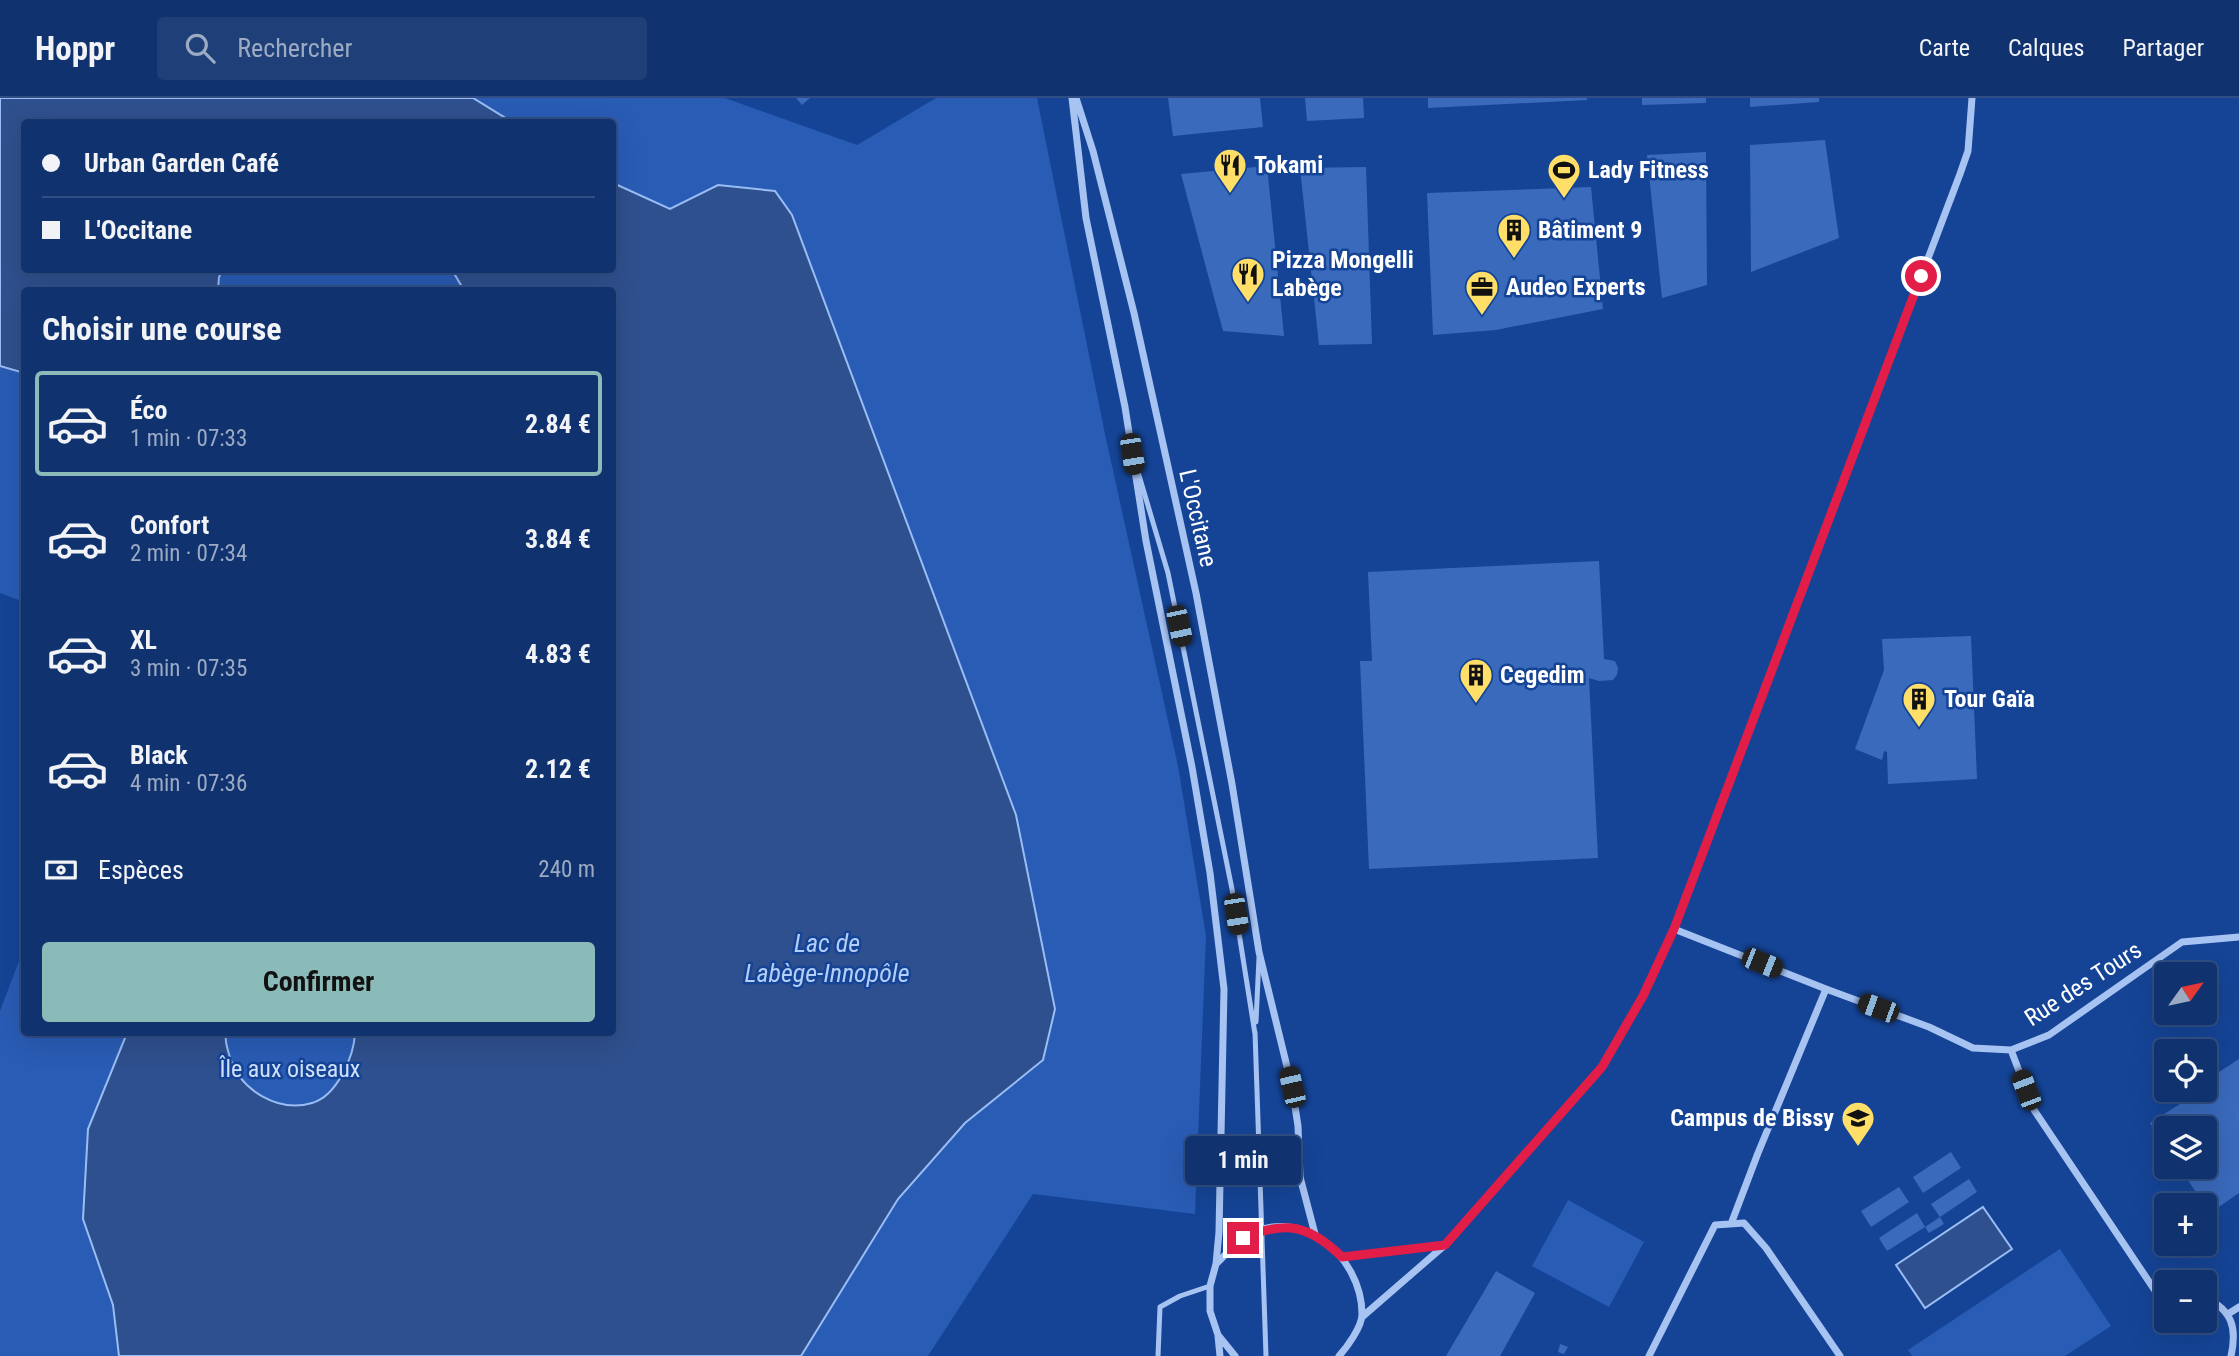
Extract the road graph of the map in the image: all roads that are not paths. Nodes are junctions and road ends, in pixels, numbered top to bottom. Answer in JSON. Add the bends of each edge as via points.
{"nodes":[{"id":1,"x":1074,"y":98,"type":"edge"},
{"id":2,"x":1972,"y":98,"type":"edge"},
{"id":3,"x":1132,"y":454,"type":"junction"},
{"id":4,"x":1674,"y":929,"type":"junction"},
{"id":5,"x":2239,"y":937,"type":"edge"},
{"id":6,"x":1259,"y":951,"type":"junction"},
{"id":7,"x":1826,"y":989,"type":"junction"},
{"id":8,"x":1255,"y":1034,"type":"junction"},
{"id":9,"x":2011,"y":1051,"type":"junction"},
{"id":10,"x":1731,"y":1224,"type":"junction"},
{"id":11,"x":1262,"y":1230,"type":"junction"},
{"id":12,"x":1315,"y":1234,"type":"junction"},
{"id":13,"x":1445,"y":1245,"type":"junction"},
{"id":14,"x":1342,"y":1257,"type":"junction"},
{"id":15,"x":1216,"y":1264,"type":"junction"},
{"id":16,"x":1210,"y":1286,"type":"junction"},
{"id":17,"x":2154,"y":1289,"type":"edge"},
{"id":18,"x":2217,"y":1306,"type":"edge"},
{"id":19,"x":2239,"y":1307,"type":"edge"},
{"id":20,"x":2228,"y":1314,"type":"junction"},
{"id":21,"x":1362,"y":1317,"type":"junction"},
{"id":22,"x":1218,"y":1335,"type":"junction"},
{"id":23,"x":1158,"y":1356,"type":"edge"},
{"id":24,"x":1220,"y":1356,"type":"edge"},
{"id":25,"x":1235,"y":1356,"type":"edge"},
{"id":26,"x":1266,"y":1356,"type":"edge"},
{"id":27,"x":1339,"y":1356,"type":"edge"},
{"id":28,"x":1649,"y":1356,"type":"edge"},
{"id":29,"x":1840,"y":1356,"type":"edge"},
{"id":30,"x":2231,"y":1356,"type":"edge"}],
"edges":[{"from":1,"to":3,"type":"street","name":"L'Occitane","via":[[1086,218]]},
{"from":1,"to":6,"type":"street","name":"L'Occitane","via":[[1093,151],[1134,313],[1196,593]]},
{"from":2,"to":4,"type":"street","via":[[1968,151],[1960,174]]},
{"from":3,"to":8,"type":"lane","name":"L'Occitane","via":[[1168,573],[1232,889]]},
{"from":3,"to":15,"type":"street","name":"L'Occitane","via":[[1210,873],[1224,989]]},
{"from":4,"to":7,"type":"street","name":"Rue des Tours"},
{"from":4,"to":13,"type":"street","via":[[1643,996],[1602,1067]]},
{"from":5,"to":9,"type":"street","name":"Rue des Tours","via":[[2182,942],[2049,1035]]},
{"from":6,"to":8,"type":"lane","name":"L'Occitane"},
{"from":6,"to":12,"type":"street","name":"L'Occitane","via":[[1292,1087],[1300,1177]]},
{"from":7,"to":9,"type":"street","name":"Rue des Tours","via":[[1973,1048]]},
{"from":7,"to":10,"type":"street"},
{"from":8,"to":11,"type":"lane"},
{"from":9,"to":17,"type":"street","via":[[2034,1111]]},
{"from":10,"to":28,"type":"street","via":[[1715,1224]]},
{"from":10,"to":29,"type":"street","via":[[1744,1223],[1766,1248]]},
{"from":11,"to":12,"type":"street","via":[[1291,1226]]},
{"from":11,"to":15,"type":"street","via":[[1243,1238]]},
{"from":11,"to":26,"type":"lane"},
{"from":12,"to":14,"type":"street"},
{"from":13,"to":14,"type":"street"},
{"from":13,"to":21,"type":"street"},
{"from":14,"to":21,"type":"street","via":[[1357,1284]]},
{"from":15,"to":16,"type":"street","name":"L'Occitane"},
{"from":16,"to":22,"type":"street","name":"L'Occitane","via":[[1210,1311]]},
{"from":16,"to":23,"type":"lane","via":[[1160,1307]]},
{"from":18,"to":20,"type":"street"},
{"from":19,"to":20,"type":"street"},
{"from":20,"to":30,"type":"street","via":[[2235,1334]]},
{"from":21,"to":27,"type":"street"},
{"from":22,"to":24,"type":"street"},
{"from":22,"to":25,"type":"street","name":"L'Occitane"}]}
